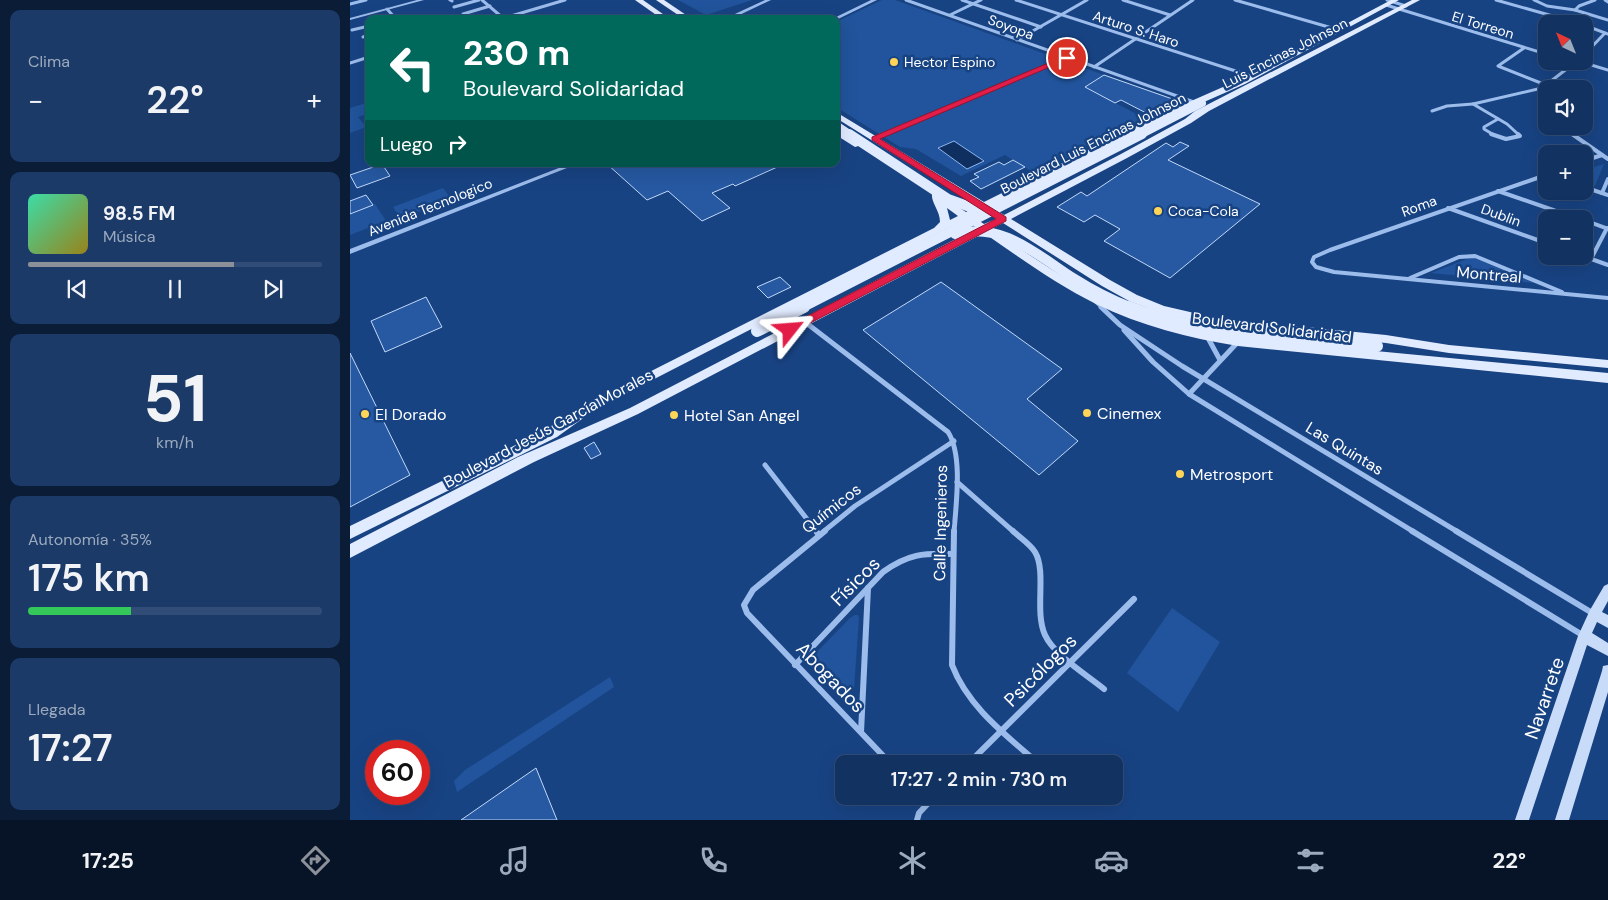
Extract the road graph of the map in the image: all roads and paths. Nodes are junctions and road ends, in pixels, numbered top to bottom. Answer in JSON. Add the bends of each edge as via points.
{"nodes":[{"id":1,"x":366,"y":0,"type":"edge"},
{"id":2,"x":422,"y":0,"type":"edge"},
{"id":3,"x":481,"y":0,"type":"edge"},
{"id":4,"x":565,"y":0,"type":"edge"},
{"id":5,"x":638,"y":0,"type":"edge"},
{"id":6,"x":660,"y":0,"type":"edge"},
{"id":7,"x":769,"y":0,"type":"edge"},
{"id":8,"x":875,"y":0,"type":"edge"},
{"id":9,"x":906,"y":0,"type":"edge"},
{"id":10,"x":962,"y":0,"type":"edge"},
{"id":11,"x":981,"y":0,"type":"edge"},
{"id":12,"x":1016,"y":0,"type":"edge"},
{"id":13,"x":1032,"y":0,"type":"edge"},
{"id":14,"x":1086,"y":0,"type":"edge"},
{"id":15,"x":1123,"y":0,"type":"edge"},
{"id":16,"x":1193,"y":0,"type":"edge"},
{"id":17,"x":1235,"y":0,"type":"edge"},
{"id":18,"x":1418,"y":0,"type":"edge"},
{"id":19,"x":1496,"y":0,"type":"edge"},
{"id":20,"x":1595,"y":0,"type":"edge"},
{"id":21,"x":1242,"y":1,"type":"edge"},
{"id":22,"x":1536,"y":1,"type":"edge"},
{"id":23,"x":1390,"y":2,"type":"edge"},
{"id":24,"x":1026,"y":3,"type":"junction"},
{"id":25,"x":350,"y":4,"type":"edge"},
{"id":26,"x":973,"y":4,"type":"junction"},
{"id":27,"x":490,"y":6,"type":"junction"},
{"id":28,"x":454,"y":7,"type":"dead end"},
{"id":29,"x":1403,"y":8,"type":"junction"},
{"id":30,"x":387,"y":9,"type":"junction"},
{"id":31,"x":1576,"y":10,"type":"junction"},
{"id":32,"x":463,"y":14,"type":"dead end"},
{"id":33,"x":392,"y":15,"type":"edge"},
{"id":34,"x":499,"y":15,"type":"edge"},
{"id":35,"x":512,"y":15,"type":"edge"},
{"id":36,"x":661,"y":15,"type":"edge"},
{"id":37,"x":683,"y":15,"type":"edge"},
{"id":38,"x":735,"y":15,"type":"edge"},
{"id":39,"x":1062,"y":15,"type":"junction"},
{"id":40,"x":1170,"y":15,"type":"junction"},
{"id":41,"x":1550,"y":15,"type":"edge"},
{"id":42,"x":840,"y":16,"type":"edge"},
{"id":43,"x":950,"y":16,"type":"junction"},
{"id":44,"x":350,"y":19,"type":"edge"},
{"id":45,"x":1608,"y":20,"type":"edge"},
{"id":46,"x":365,"y":27,"type":"edge"},
{"id":47,"x":1041,"y":27,"type":"junction"},
{"id":48,"x":1593,"y":28,"type":"edge"},
{"id":49,"x":352,"y":30,"type":"dead end"},
{"id":50,"x":1339,"y":30,"type":"junction"},
{"id":51,"x":1607,"y":33,"type":"edge"},
{"id":52,"x":1135,"y":39,"type":"junction"},
{"id":53,"x":1017,"y":40,"type":"junction"},
{"id":54,"x":1593,"y":46,"type":"edge"},
{"id":55,"x":1524,"y":48,"type":"junction"},
{"id":56,"x":1538,"y":52,"type":"edge"},
{"id":57,"x":365,"y":58,"type":"edge"},
{"id":58,"x":1067,"y":58,"type":"junction"},
{"id":59,"x":351,"y":61,"type":"edge"},
{"id":60,"x":1593,"y":66,"type":"edge"},
{"id":61,"x":1094,"y":67,"type":"junction"},
{"id":62,"x":1566,"y":70,"type":"edge"},
{"id":63,"x":1608,"y":70,"type":"edge"},
{"id":64,"x":1249,"y":77,"type":"junction"},
{"id":65,"x":1553,"y":80,"type":"edge"},
{"id":66,"x":1538,"y":82,"type":"edge"},
{"id":67,"x":1538,"y":88,"type":"edge"},
{"id":68,"x":1473,"y":104,"type":"junction"},
{"id":69,"x":1200,"y":105,"type":"junction"},
{"id":70,"x":1432,"y":111,"type":"dead end"},
{"id":71,"x":840,"y":117,"type":"edge"},
{"id":72,"x":1498,"y":119,"type":"junction"},
{"id":73,"x":840,"y":128,"type":"edge"},
{"id":74,"x":1164,"y":129,"type":"joint"},
{"id":75,"x":840,"y":134,"type":"edge"},
{"id":76,"x":1573,"y":135,"type":"edge"},
{"id":77,"x":874,"y":138,"type":"junction"},
{"id":78,"x":1602,"y":155,"type":"junction"},
{"id":79,"x":1593,"y":158,"type":"edge"},
{"id":80,"x":1608,"y":159,"type":"edge"},
{"id":81,"x":566,"y":167,"type":"edge"},
{"id":82,"x":1538,"y":177,"type":"edge"},
{"id":83,"x":1608,"y":179,"type":"edge"},
{"id":84,"x":1049,"y":189,"type":"junction"},
{"id":85,"x":1497,"y":190,"type":"junction"},
{"id":86,"x":1593,"y":190,"type":"edge"},
{"id":87,"x":928,"y":191,"type":"junction"},
{"id":88,"x":1602,"y":193,"type":"junction"},
{"id":89,"x":1608,"y":194,"type":"edge"},
{"id":90,"x":966,"y":196,"type":"junction"},
{"id":91,"x":1004,"y":196,"type":"junction"},
{"id":92,"x":982,"y":207,"type":"junction"},
{"id":93,"x":1448,"y":207,"type":"junction"},
{"id":94,"x":1023,"y":209,"type":"junction"},
{"id":95,"x":1554,"y":210,"type":"edge"},
{"id":96,"x":965,"y":215,"type":"junction"},
{"id":97,"x":1003,"y":219,"type":"junction"},
{"id":98,"x":1593,"y":223,"type":"edge"},
{"id":99,"x":943,"y":227,"type":"junction"},
{"id":100,"x":1607,"y":228,"type":"edge"},
{"id":101,"x":985,"y":229,"type":"junction"},
{"id":102,"x":1018,"y":229,"type":"junction"},
{"id":103,"x":1538,"y":240,"type":"edge"},
{"id":104,"x":959,"y":242,"type":"junction"},
{"id":105,"x":1010,"y":245,"type":"junction"},
{"id":106,"x":350,"y":252,"type":"edge"},
{"id":107,"x":910,"y":252,"type":"junction"},
{"id":108,"x":1593,"y":255,"type":"edge"},
{"id":109,"x":1068,"y":259,"type":"junction"},
{"id":110,"x":1593,"y":260,"type":"edge"},
{"id":111,"x":1608,"y":265,"type":"edge"},
{"id":112,"x":1316,"y":268,"type":"joint"},
{"id":113,"x":1050,"y":272,"type":"junction"},
{"id":114,"x":1408,"y":278,"type":"junction"},
{"id":115,"x":1567,"y":294,"type":"junction"},
{"id":116,"x":1089,"y":296,"type":"junction"},
{"id":117,"x":1608,"y":298,"type":"edge"},
{"id":118,"x":805,"y":322,"type":"junction"},
{"id":119,"x":1120,"y":326,"type":"junction"},
{"id":120,"x":760,"y":334,"type":"junction"},
{"id":121,"x":1208,"y":338,"type":"junction"},
{"id":122,"x":1238,"y":342,"type":"junction"},
{"id":123,"x":1449,"y":349,"type":"junction"},
{"id":124,"x":1540,"y":358,"type":"junction"},
{"id":125,"x":1220,"y":360,"type":"junction"},
{"id":126,"x":1608,"y":364,"type":"edge"},
{"id":127,"x":1479,"y":366,"type":"junction"},
{"id":128,"x":1608,"y":378,"type":"edge"},
{"id":129,"x":1205,"y":379,"type":"junction"},
{"id":130,"x":1190,"y":394,"type":"junction"},
{"id":131,"x":544,"y":437,"type":"junction"},
{"id":132,"x":954,"y":441,"type":"junction"},
{"id":133,"x":523,"y":461,"type":"junction"},
{"id":134,"x":765,"y":464,"type":"dead end"},
{"id":135,"x":957,"y":482,"type":"junction"},
{"id":136,"x":350,"y":533,"type":"edge"},
{"id":137,"x":819,"y":535,"type":"junction"},
{"id":138,"x":350,"y":551,"type":"edge"},
{"id":139,"x":953,"y":554,"type":"junction"},
{"id":140,"x":868,"y":588,"type":"junction"},
{"id":141,"x":1608,"y":590,"type":"edge"},
{"id":142,"x":1134,"y":599,"type":"dead end"},
{"id":143,"x":747,"y":613,"type":"joint"},
{"id":144,"x":1594,"y":614,"type":"junction"},
{"id":145,"x":1608,"y":622,"type":"edge"},
{"id":146,"x":1584,"y":636,"type":"junction"},
{"id":147,"x":1608,"y":650,"type":"edge"},
{"id":148,"x":1070,"y":662,"type":"junction"},
{"id":149,"x":795,"y":664,"type":"junction"},
{"id":150,"x":1608,"y":672,"type":"edge"},
{"id":151,"x":1104,"y":689,"type":"dead end"},
{"id":152,"x":1002,"y":730,"type":"junction"},
{"id":153,"x":861,"y":732,"type":"junction"},
{"id":154,"x":882,"y":755,"type":"edge"},
{"id":155,"x":977,"y":755,"type":"edge"},
{"id":156,"x":1029,"y":755,"type":"edge"},
{"id":157,"x":926,"y":805,"type":"edge"},
{"id":158,"x":917,"y":820,"type":"edge"},
{"id":159,"x":1522,"y":820,"type":"edge"},
{"id":160,"x":1562,"y":820,"type":"edge"}],
"edges":[{"from":1,"to":25,"type":"street"},
{"from":2,"to":30,"type":"street"},
{"from":3,"to":27,"type":"street"},
{"from":3,"to":28,"type":"street"},
{"from":4,"to":35,"type":"street"},
{"from":5,"to":36,"type":"main road"},
{"from":6,"to":37,"type":"main road"},
{"from":7,"to":38,"type":"street"},
{"from":8,"to":42,"type":"street"},
{"from":9,"to":43,"type":"street","name":"Soyopa"},
{"from":10,"to":26,"type":"street"},
{"from":11,"to":26,"type":"street"},
{"from":12,"to":24,"type":"street","name":"Arturo S. Haro"},
{"from":13,"to":24,"type":"street"},
{"from":14,"to":39,"type":"street"},
{"from":15,"to":40,"type":"street"},
{"from":16,"to":40,"type":"street"},
{"from":17,"to":21,"type":"street"},
{"from":18,"to":29,"type":"main road","name":"Luis Encinas Johnson"},
{"from":19,"to":41,"type":"street"},
{"from":20,"to":31,"type":"street"},
{"from":21,"to":50,"type":"street"},
{"from":22,"to":31,"type":"street"},
{"from":23,"to":29,"type":"street","name":"El Torreon"},
{"from":23,"to":29,"type":"street"},
{"from":23,"to":50,"type":"main road","name":"Luis Encinas Johnson"},
{"from":24,"to":39,"type":"street","name":"Arturo S. Haro"},
{"from":26,"to":43,"type":"street"},
{"from":26,"to":47,"type":"street"},
{"from":27,"to":32,"type":"street"},
{"from":27,"to":34,"type":"street"},
{"from":29,"to":55,"type":"street","name":"El Torreon"},
{"from":29,"to":69,"type":"main road","name":"Luis Encinas Johnson"},
{"from":30,"to":33,"type":"street"},
{"from":30,"to":44,"type":"street"},
{"from":31,"to":45,"type":"street"},
{"from":39,"to":47,"type":"street"},
{"from":39,"to":52,"type":"street","name":"Arturo S. Haro"},
{"from":40,"to":52,"type":"street"},
{"from":43,"to":53,"type":"street","name":"Soyopa"},
{"from":46,"to":49,"type":"street"},
{"from":47,"to":53,"type":"street"},
{"from":48,"to":51,"type":"street"},
{"from":50,"to":64,"type":"main road","name":"Luis Encinas Johnson"},
{"from":51,"to":54,"type":"street"},
{"from":52,"to":61,"type":"street"},
{"from":52,"to":64,"type":"street","name":"Arturo S. Haro"},
{"from":53,"to":58,"type":"street","name":"Soyopa"},
{"from":55,"to":56,"type":"street","name":"El Torreon"},
{"from":55,"to":66,"type":"street","via":[[1498,65]]},
{"from":57,"to":59,"type":"street"},
{"from":58,"to":61,"type":"street","name":"Soyopa"},
{"from":58,"to":77,"type":"street"},
{"from":60,"to":63,"type":"street"},
{"from":61,"to":69,"type":"street","name":"Soyopa"},
{"from":62,"to":65,"type":"street"},
{"from":64,"to":69,"type":"main road","name":"Luis Encinas Johnson"},
{"from":67,"to":68,"type":"street"},
{"from":68,"to":70,"type":"street"},
{"from":68,"to":72,"type":"street"},
{"from":69,"to":74,"type":"main road","name":"Luis Encinas Johnson"},
{"from":69,"to":91,"type":"main road"},
{"from":69,"to":94,"type":"main road","via":[[1178,127]]},
{"from":69,"to":107,"type":"main road","name":"Boulevard Luis Encinas Johnson","bridge":true},
{"from":71,"to":77,"type":"main road","name":"Boulevard Solidaridad"},
{"from":72,"to":72,"type":"street","via":[[1513,129],[1520,136],[1510,140],[1484,129]]},
{"from":73,"to":84,"type":"main road","bridge":true,"via":[[959,204],[983,209],[996,207]]},
{"from":74,"to":84,"type":"main road","name":"Boulevard Luis Encinas Johnson"},
{"from":75,"to":87,"type":"main road","name":"Boulevard Solidaridad"},
{"from":76,"to":78,"type":"street"},
{"from":77,"to":90,"type":"main road","name":"Boulevard Solidaridad"},
{"from":78,"to":79,"type":"street"},
{"from":78,"to":80,"type":"street"},
{"from":81,"to":106,"type":"street","name":"Avenida Tecnologico"},
{"from":82,"to":85,"type":"street","name":"Roma"},
{"from":83,"to":88,"type":"street"},
{"from":84,"to":120,"type":"main road","name":"Boulevard Luis Encinas Johnson","bridge":true},
{"from":85,"to":93,"type":"street","name":"Roma"},
{"from":85,"to":95,"type":"street"},
{"from":86,"to":88,"type":"street"},
{"from":87,"to":96,"type":"main road","name":"Boulevard Solidaridad"},
{"from":87,"to":99,"type":"main road","via":[[945,212]]},
{"from":88,"to":89,"type":"street"},
{"from":90,"to":91,"type":"main road"},
{"from":90,"to":92,"type":"main road","name":"Boulevard Solidaridad"},
{"from":91,"to":92,"type":"main road"},
{"from":92,"to":96,"type":"main road"},
{"from":92,"to":97,"type":"main road","name":"Boulevard Solidaridad"},
{"from":93,"to":103,"type":"street","name":"Dublin"},
{"from":93,"to":112,"type":"street","name":"Roma","via":[[1319,254],[1312,260]]},
{"from":94,"to":97,"type":"main road"},
{"from":94,"to":102,"type":"main road","via":[[1016,220]]},
{"from":96,"to":99,"type":"main road"},
{"from":96,"to":101,"type":"main road","name":"Boulevard Solidaridad"},
{"from":97,"to":101,"type":"main road"},
{"from":97,"to":102,"type":"main road","name":"Boulevard Solidaridad"},
{"from":98,"to":100,"type":"street"},
{"from":99,"to":131,"type":"main road","via":[[592,406]]},
{"from":100,"to":108,"type":"street"},
{"from":101,"to":104,"type":"main road"},
{"from":101,"to":105,"type":"main road","name":"Boulevard Solidaridad"},
{"from":102,"to":109,"type":"main road","name":"Boulevard Solidaridad"},
{"from":104,"to":105,"type":"main road","via":[[981,239]]},
{"from":104,"to":118,"type":"main road"},
{"from":105,"to":113,"type":"main road","name":"Boulevard Solidaridad"},
{"from":107,"to":120,"type":"main road","name":"Boulevard Luis Encinas Johnson","bridge":true},
{"from":107,"to":123,"type":"main road","bridge":true,"via":[[960,232],[993,232],[1017,240],[1090,288],[1159,318],[1227,332],[1412,349]]},
{"from":109,"to":113,"type":"main road","via":[[1056,264]]},
{"from":109,"to":123,"type":"main road","name":"Boulevard Solidaridad","via":[[1133,298],[1183,316]]},
{"from":110,"to":111,"type":"street"},
{"from":112,"to":114,"type":"street","name":"Montreal"},
{"from":113,"to":116,"type":"main road","name":"Boulevard Solidaridad"},
{"from":114,"to":115,"type":"street","name":"Montreal"},
{"from":114,"to":115,"type":"street","name":"Montreal","via":[[1459,257],[1475,256]]},
{"from":115,"to":117,"type":"street","name":"Montreal"},
{"from":116,"to":119,"type":"street","name":"Las Quintas"},
{"from":116,"to":121,"type":"main road","name":"Boulevard Solidaridad","via":[[1156,324]]},
{"from":118,"to":132,"type":"street","name":"Calle Ingenieros","via":[[939,424]]},
{"from":118,"to":133,"type":"main road","via":[[634,411]]},
{"from":119,"to":129,"type":"street","name":"Las Quintas"},
{"from":119,"to":130,"type":"street","via":[[1153,362]]},
{"from":120,"to":131,"type":"main road","name":"Boulevard Jesús García Morales"},
{"from":120,"to":133,"type":"main road","name":"Boulevard Jesús García Morales"},
{"from":121,"to":122,"type":"main road","name":"Boulevard Solidaridad"},
{"from":121,"to":125,"type":"street"},
{"from":122,"to":125,"type":"street"},
{"from":122,"to":127,"type":"main road","name":"Boulevard Solidaridad"},
{"from":123,"to":124,"type":"main road","name":"Boulevard Solidaridad"},
{"from":124,"to":126,"type":"main road","name":"Boulevard Solidaridad"},
{"from":124,"to":127,"type":"main road","via":[[1539,364],[1495,362]]},
{"from":125,"to":129,"type":"street"},
{"from":127,"to":128,"type":"main road","name":"Boulevard Solidaridad"},
{"from":129,"to":130,"type":"street"},
{"from":129,"to":144,"type":"street","name":"Las Quintas"},
{"from":130,"to":146,"type":"street"},
{"from":131,"to":136,"type":"main road","name":"Boulevard Jesús García Morales"},
{"from":132,"to":135,"type":"street","name":"Calle Ingenieros"},
{"from":132,"to":137,"type":"street","name":"Químicos","via":[[871,495]]},
{"from":133,"to":138,"type":"main road","name":"Boulevard Jesús García Morales"},
{"from":134,"to":137,"type":"street"},
{"from":135,"to":139,"type":"street","name":"Calle Ingenieros"},
{"from":135,"to":148,"type":"street","via":[[1035,552],[1039,567],[1042,628],[1050,645]]},
{"from":137,"to":143,"type":"street","name":"Químicos","via":[[748,597],[744,605]]},
{"from":139,"to":140,"type":"street","name":"Físicos","via":[[904,557]]},
{"from":139,"to":152,"type":"street","name":"Calle Ingenieros","via":[[954,674],[964,690]]},
{"from":140,"to":149,"type":"street","name":"Físicos"},
{"from":140,"to":153,"type":"street"},
{"from":141,"to":144,"type":"main road","name":"Navarrete"},
{"from":142,"to":148,"type":"street","name":"Psicólogos"},
{"from":143,"to":149,"type":"street","name":"Abogados"},
{"from":144,"to":145,"type":"main road"},
{"from":144,"to":146,"type":"main road","name":"Navarrete"},
{"from":146,"to":147,"type":"main road"},
{"from":146,"to":159,"type":"main road","name":"Navarrete"},
{"from":148,"to":151,"type":"street"},
{"from":148,"to":152,"type":"street","name":"Psicólogos"},
{"from":149,"to":153,"type":"street","name":"Abogados"},
{"from":150,"to":160,"type":"main road"},
{"from":152,"to":155,"type":"street","name":"Psicólogos"},
{"from":152,"to":156,"type":"street","name":"Calle Ingenieros"},
{"from":153,"to":154,"type":"street","name":"Abogados"},
{"from":157,"to":158,"type":"street"}]}
